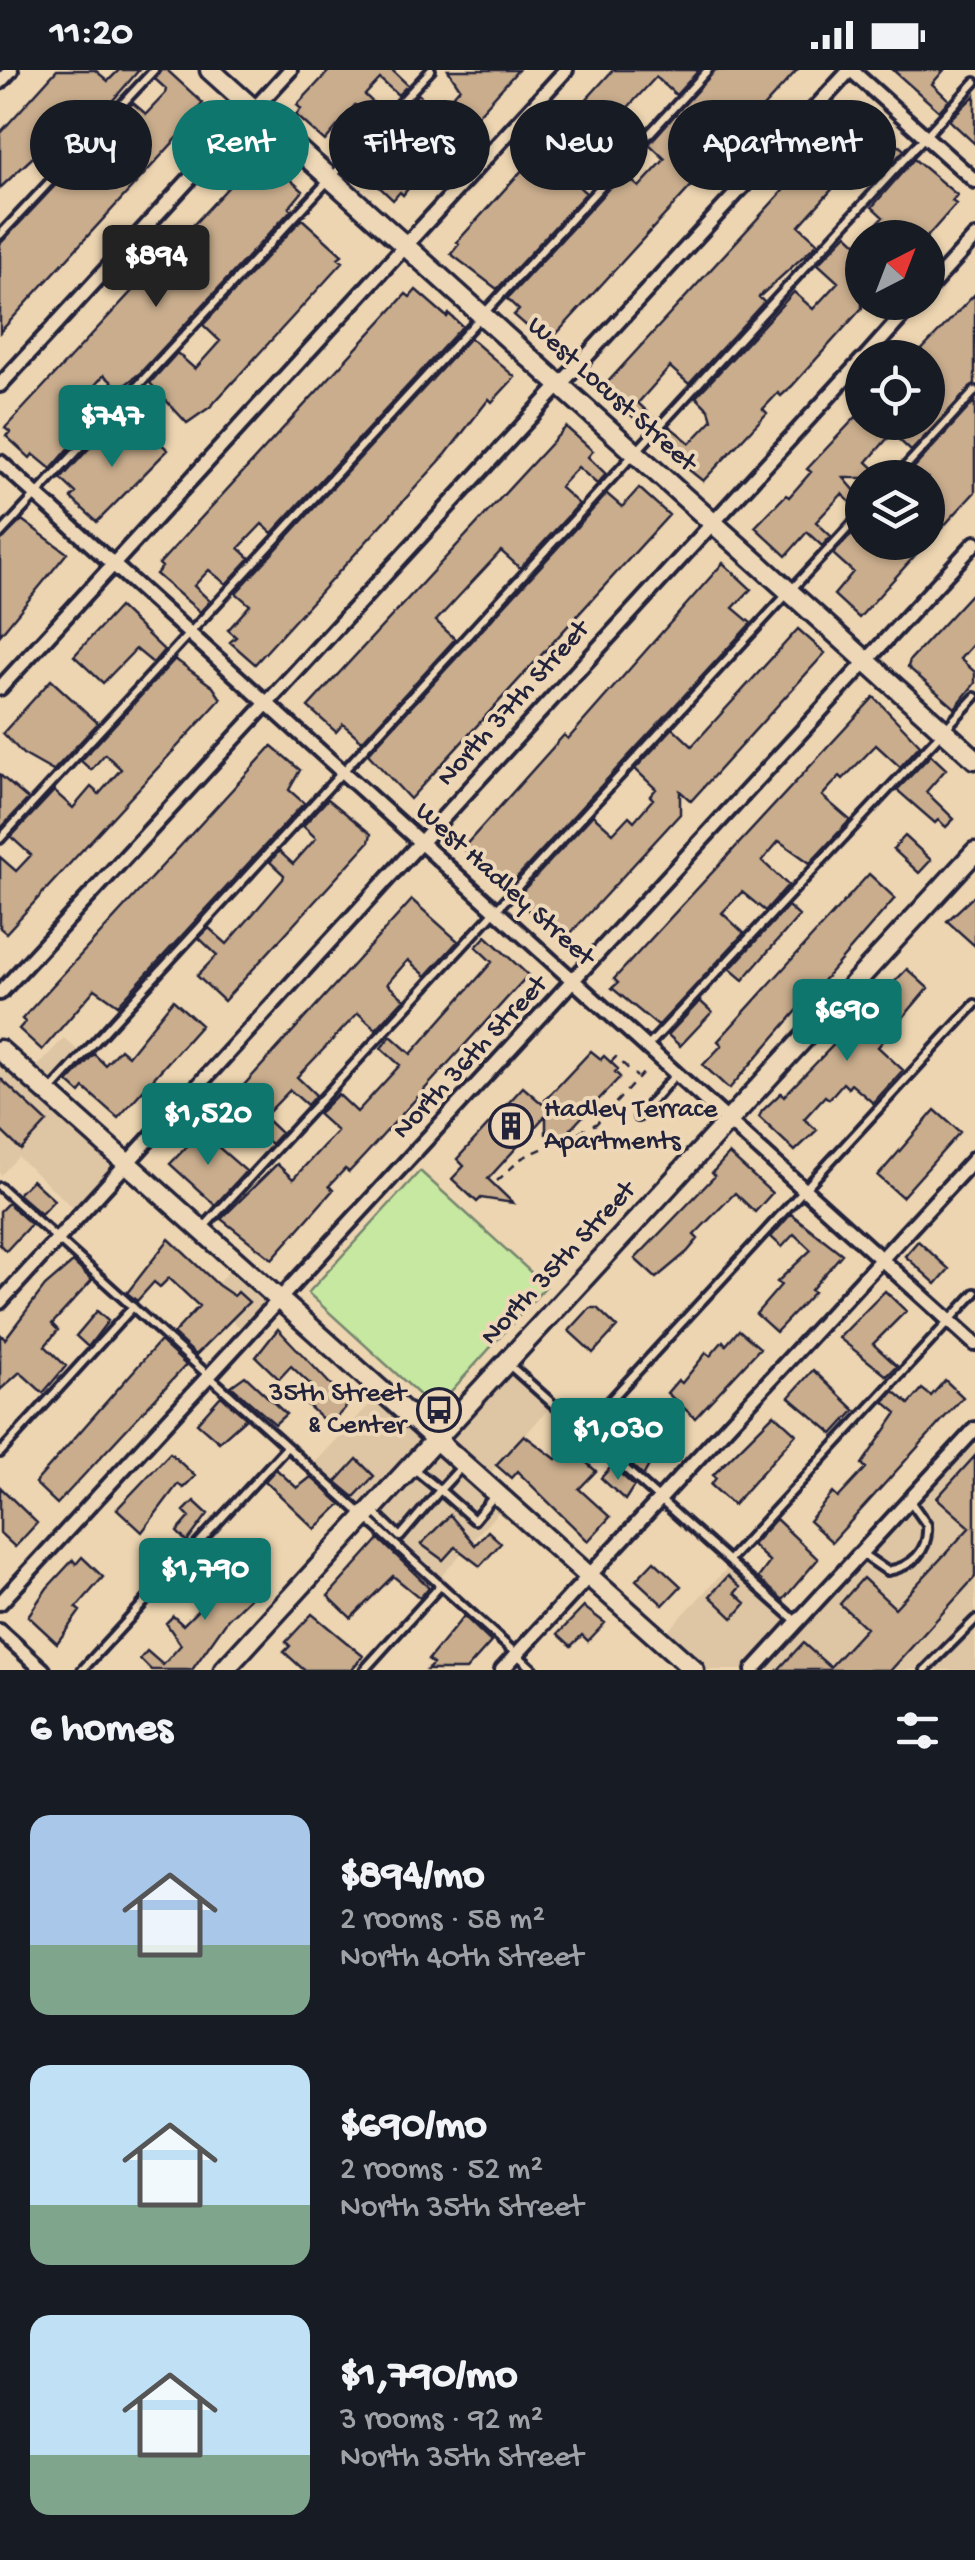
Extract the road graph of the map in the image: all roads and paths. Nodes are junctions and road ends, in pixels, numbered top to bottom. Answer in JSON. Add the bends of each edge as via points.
{"nodes":[{"id":1,"x":11,"y":70,"type":"edge"},
{"id":2,"x":154,"y":70,"type":"edge"},
{"id":3,"x":210,"y":70,"type":"edge"},
{"id":4,"x":290,"y":70,"type":"edge"},
{"id":5,"x":431,"y":70,"type":"edge"},
{"id":6,"x":566,"y":70,"type":"edge"},
{"id":7,"x":708,"y":70,"type":"edge"},
{"id":8,"x":851,"y":70,"type":"edge"},
{"id":9,"x":0,"y":82,"type":"edge"},
{"id":10,"x":975,"y":82,"type":"edge"},
{"id":11,"x":244,"y":100,"type":"edge"},
{"id":12,"x":262,"y":100,"type":"edge"},
{"id":13,"x":403,"y":100,"type":"edge"},
{"id":14,"x":925,"y":136,"type":"junction"},
{"id":15,"x":309,"y":159,"type":"edge"},
{"id":16,"x":329,"y":177,"type":"edge"},
{"id":17,"x":329,"y":181,"type":"edge"},
{"id":18,"x":975,"y":181,"type":"edge"},
{"id":19,"x":179,"y":190,"type":"edge"},
{"id":20,"x":343,"y":190,"type":"edge"},
{"id":21,"x":0,"y":235,"type":"edge"},
{"id":22,"x":975,"y":237,"type":"edge"},
{"id":23,"x":406,"y":246,"type":"junction"},
{"id":24,"x":945,"y":270,"type":"edge"},
{"id":25,"x":482,"y":316,"type":"junction"},
{"id":26,"x":899,"y":320,"type":"edge"},
{"id":27,"x":881,"y":340,"type":"edge"},
{"id":28,"x":845,"y":380,"type":"edge"},
{"id":29,"x":0,"y":385,"type":"edge"},
{"id":30,"x":559,"y":385,"type":"junction"},
{"id":31,"x":975,"y":391,"type":"edge"},
{"id":32,"x":635,"y":454,"type":"junction"},
{"id":33,"x":912,"y":460,"type":"edge"},
{"id":34,"x":0,"y":462,"type":"edge"},
{"id":35,"x":36,"y":494,"type":"junction"},
{"id":36,"x":713,"y":524,"type":"junction"},
{"id":37,"x":845,"y":532,"type":"edge"},
{"id":38,"x":0,"y":534,"type":"edge"},
{"id":39,"x":975,"y":543,"type":"edge"},
{"id":40,"x":114,"y":565,"type":"junction"},
{"id":41,"x":790,"y":592,"type":"junction"},
{"id":42,"x":191,"y":634,"type":"junction"},
{"id":43,"x":867,"y":662,"type":"junction"},
{"id":44,"x":0,"y":688,"type":"edge"},
{"id":45,"x":975,"y":696,"type":"edge"},
{"id":46,"x":269,"y":704,"type":"junction"},
{"id":47,"x":944,"y":731,"type":"junction"},
{"id":48,"x":975,"y":759,"type":"edge"},
{"id":49,"x":342,"y":772,"type":"junction"},
{"id":50,"x":0,"y":839,"type":"edge"},
{"id":51,"x":420,"y":844,"type":"junction"},
{"id":52,"x":975,"y":852,"type":"edge"},
{"id":53,"x":495,"y":912,"type":"junction"},
{"id":54,"x":574,"y":983,"type":"junction"},
{"id":55,"x":0,"y":993,"type":"edge"},
{"id":56,"x":975,"y":1004,"type":"edge"},
{"id":57,"x":647,"y":1048,"type":"junction"},
{"id":58,"x":0,"y":1050,"type":"edge"},
{"id":59,"x":611,"y":1062,"type":"dead end"},
{"id":60,"x":646,"y":1069,"type":"dead end"},
{"id":61,"x":676,"y":1074,"type":"junction"},
{"id":62,"x":638,"y":1078,"type":"junction"},
{"id":63,"x":48,"y":1092,"type":"junction"},
{"id":64,"x":638,"y":1117,"type":"dead end"},
{"id":65,"x":728,"y":1121,"type":"junction"},
{"id":66,"x":975,"y":1158,"type":"edge"},
{"id":67,"x":128,"y":1164,"type":"junction"},
{"id":68,"x":497,"y":1181,"type":"dead end"},
{"id":69,"x":0,"y":1187,"type":"edge"},
{"id":70,"x":805,"y":1191,"type":"junction"},
{"id":71,"x":202,"y":1229,"type":"junction"},
{"id":72,"x":59,"y":1239,"type":"junction"},
{"id":73,"x":881,"y":1260,"type":"junction"},
{"id":74,"x":975,"y":1294,"type":"edge"},
{"id":75,"x":282,"y":1299,"type":"junction"},
{"id":76,"x":0,"y":1302,"type":"edge"},
{"id":77,"x":133,"y":1307,"type":"junction"},
{"id":78,"x":949,"y":1322,"type":"junction"},
{"id":79,"x":975,"y":1344,"type":"edge"},
{"id":80,"x":506,"y":1362,"type":"junction"},
{"id":81,"x":210,"y":1378,"type":"junction"},
{"id":82,"x":975,"y":1429,"type":"edge"},
{"id":83,"x":583,"y":1430,"type":"junction"},
{"id":84,"x":436,"y":1438,"type":"junction"},
{"id":85,"x":287,"y":1447,"type":"junction"},
{"id":86,"x":0,"y":1452,"type":"edge"},
{"id":87,"x":464,"y":1463,"type":"junction"},
{"id":88,"x":411,"y":1466,"type":"junction"},
{"id":89,"x":440,"y":1490,"type":"junction"},
{"id":90,"x":497,"y":1493,"type":"junction"},
{"id":91,"x":661,"y":1499,"type":"junction"},
{"id":92,"x":909,"y":1500,"type":"junction"},
{"id":93,"x":368,"y":1514,"type":"junction"},
{"id":94,"x":860,"y":1553,"type":"junction"},
{"id":95,"x":729,"y":1560,"type":"junction"},
{"id":96,"x":590,"y":1576,"type":"junction"},
{"id":97,"x":440,"y":1586,"type":"junction"},
{"id":98,"x":0,"y":1604,"type":"edge"},
{"id":99,"x":975,"y":1620,"type":"edge"},
{"id":100,"x":797,"y":1622,"type":"junction"},
{"id":101,"x":0,"y":1631,"type":"edge"},
{"id":102,"x":516,"y":1654,"type":"junction"},
{"id":103,"x":43,"y":1670,"type":"edge"},
{"id":104,"x":82,"y":1670,"type":"edge"},
{"id":105,"x":224,"y":1670,"type":"edge"},
{"id":106,"x":364,"y":1670,"type":"edge"},
{"id":107,"x":502,"y":1670,"type":"edge"},
{"id":108,"x":534,"y":1670,"type":"edge"},
{"id":109,"x":694,"y":1670,"type":"edge"},
{"id":110,"x":752,"y":1670,"type":"edge"},
{"id":111,"x":925,"y":1670,"type":"edge"}],
"edges":[{"from":1,"to":9,"type":"street"},
{"from":2,"to":21,"type":"lane"},
{"from":3,"to":11,"type":"street","name":"West Locust Street"},
{"from":4,"to":12,"type":"street"},
{"from":5,"to":13,"type":"lane"},
{"from":6,"to":23,"type":"street"},
{"from":7,"to":25,"type":"lane"},
{"from":8,"to":14,"type":"street"},
{"from":8,"to":30,"type":"street"},
{"from":10,"to":14,"type":"lane"},
{"from":14,"to":18,"type":"street"},
{"from":14,"to":32,"type":"lane"},
{"from":15,"to":16,"type":"street","name":"West Locust Street"},
{"from":17,"to":35,"type":"lane"},
{"from":19,"to":29,"type":"street"},
{"from":20,"to":23,"type":"street","name":"West Locust Street"},
{"from":22,"to":24,"type":"street"},
{"from":23,"to":25,"type":"street","name":"West Locust Street"},
{"from":23,"to":40,"type":"street"},
{"from":25,"to":30,"type":"street","name":"West Locust Street"},
{"from":25,"to":42,"type":"lane"},
{"from":26,"to":27,"type":"street","name":"North 37th Street"},
{"from":28,"to":36,"type":"street","name":"North 37th Street"},
{"from":30,"to":32,"type":"street","name":"West Locust Street"},
{"from":30,"to":46,"type":"street"},
{"from":31,"to":33,"type":"lane"},
{"from":32,"to":36,"type":"street","name":"West Locust Street"},
{"from":32,"to":49,"type":"lane"},
{"from":34,"to":35,"type":"street","name":"West Hadley Street"},
{"from":35,"to":38,"type":"lane"},
{"from":35,"to":40,"type":"street","name":"West Hadley Street"},
{"from":36,"to":41,"type":"street","name":"West Locust Street"},
{"from":36,"to":51,"type":"street","name":"North 37th Street"},
{"from":37,"to":41,"type":"lane"},
{"from":39,"to":43,"type":"street","name":"North 36th Street"},
{"from":40,"to":42,"type":"street","name":"West Hadley Street"},
{"from":40,"to":44,"type":"street"},
{"from":41,"to":43,"type":"street","name":"West Locust Street"},
{"from":41,"to":53,"type":"lane"},
{"from":42,"to":46,"type":"street","name":"West Hadley Street"},
{"from":42,"to":50,"type":"lane"},
{"from":43,"to":47,"type":"street","name":"West Locust Street"},
{"from":43,"to":54,"type":"street","name":"North 36th Street"},
{"from":45,"to":47,"type":"lane"},
{"from":46,"to":49,"type":"street","name":"West Hadley Street"},
{"from":46,"to":55,"type":"street"},
{"from":47,"to":48,"type":"street","name":"West Locust Street"},
{"from":47,"to":57,"type":"lane"},
{"from":49,"to":51,"type":"street","name":"West Hadley Street"},
{"from":49,"to":63,"type":"lane"},
{"from":51,"to":53,"type":"street","name":"West Hadley Street"},
{"from":51,"to":67,"type":"street","name":"North 37th Street"},
{"from":52,"to":65,"type":"street","name":"North 35th Street"},
{"from":53,"to":54,"type":"street","name":"West Hadley Street"},
{"from":53,"to":71,"type":"lane"},
{"from":54,"to":57,"type":"street","name":"West Hadley Street"},
{"from":54,"to":75,"type":"street","name":"North 36th Street"},
{"from":56,"to":70,"type":"lane"},
{"from":57,"to":61,"type":"street","name":"West Hadley Street"},
{"from":58,"to":63,"type":"street"},
{"from":59,"to":62,"type":"path","via":[[616,1057]]},
{"from":60,"to":62,"type":"path"},
{"from":61,"to":64,"type":"lane"},
{"from":61,"to":65,"type":"street","name":"West Hadley Street"},
{"from":62,"to":68,"type":"path","via":[[596,1124],[522,1158]]},
{"from":63,"to":67,"type":"street"},
{"from":65,"to":70,"type":"street","name":"West Hadley Street"},
{"from":65,"to":80,"type":"street","name":"North 35th Street"},
{"from":66,"to":73,"type":"street"},
{"from":67,"to":71,"type":"street"},
{"from":67,"to":72,"type":"street","name":"North 37th Street"},
{"from":69,"to":72,"type":"lane"},
{"from":70,"to":73,"type":"street","name":"West Hadley Street"},
{"from":70,"to":83,"type":"lane"},
{"from":71,"to":75,"type":"street"},
{"from":72,"to":76,"type":"street","name":"North 37th Street"},
{"from":72,"to":77,"type":"lane"},
{"from":73,"to":78,"type":"street","name":"West Hadley Street"},
{"from":73,"to":91,"type":"street"},
{"from":74,"to":78,"type":"lane"},
{"from":75,"to":81,"type":"street","name":"North 36th Street"},
{"from":75,"to":84,"type":"street"},
{"from":77,"to":81,"type":"lane"},
{"from":77,"to":86,"type":"lane"},
{"from":78,"to":79,"type":"street","name":"West Hadley Street"},
{"from":78,"to":95,"type":"lane"},
{"from":80,"to":83,"type":"lane"},
{"from":80,"to":84,"type":"street","name":"North 35th Street"},
{"from":81,"to":85,"type":"lane"},
{"from":81,"to":98,"type":"street","name":"North 36th Street"},
{"from":82,"to":92,"type":"street"},
{"from":83,"to":91,"type":"lane"},
{"from":84,"to":87,"type":"street"},
{"from":84,"to":88,"type":"street","name":"North 35th Street"},
{"from":85,"to":93,"type":"lane"},
{"from":85,"to":104,"type":"lane"},
{"from":87,"to":89,"type":"lane"},
{"from":87,"to":90,"type":"street"},
{"from":88,"to":89,"type":"lane"},
{"from":88,"to":93,"type":"street","name":"North 35th Street"},
{"from":89,"to":90,"type":"lane","via":[[474,1520]]},
{"from":89,"to":93,"type":"lane","via":[[400,1537]]},
{"from":90,"to":96,"type":"street"},
{"from":91,"to":95,"type":"lane"},
{"from":91,"to":96,"type":"street"},
{"from":92,"to":94,"type":"street"},
{"from":92,"to":94,"type":"lane","via":[[928,1525],[919,1556],[888,1571]]},
{"from":93,"to":97,"type":"lane"},
{"from":93,"to":105,"type":"street","name":"North 35th Street"},
{"from":94,"to":100,"type":"street"},
{"from":95,"to":100,"type":"lane"},
{"from":96,"to":102,"type":"street"},
{"from":96,"to":109,"type":"street"},
{"from":97,"to":102,"type":"lane"},
{"from":97,"to":106,"type":"lane"},
{"from":99,"to":111,"type":"lane"},
{"from":100,"to":110,"type":"street"},
{"from":101,"to":103,"type":"street"},
{"from":102,"to":107,"type":"street"},
{"from":102,"to":108,"type":"lane"}]}
